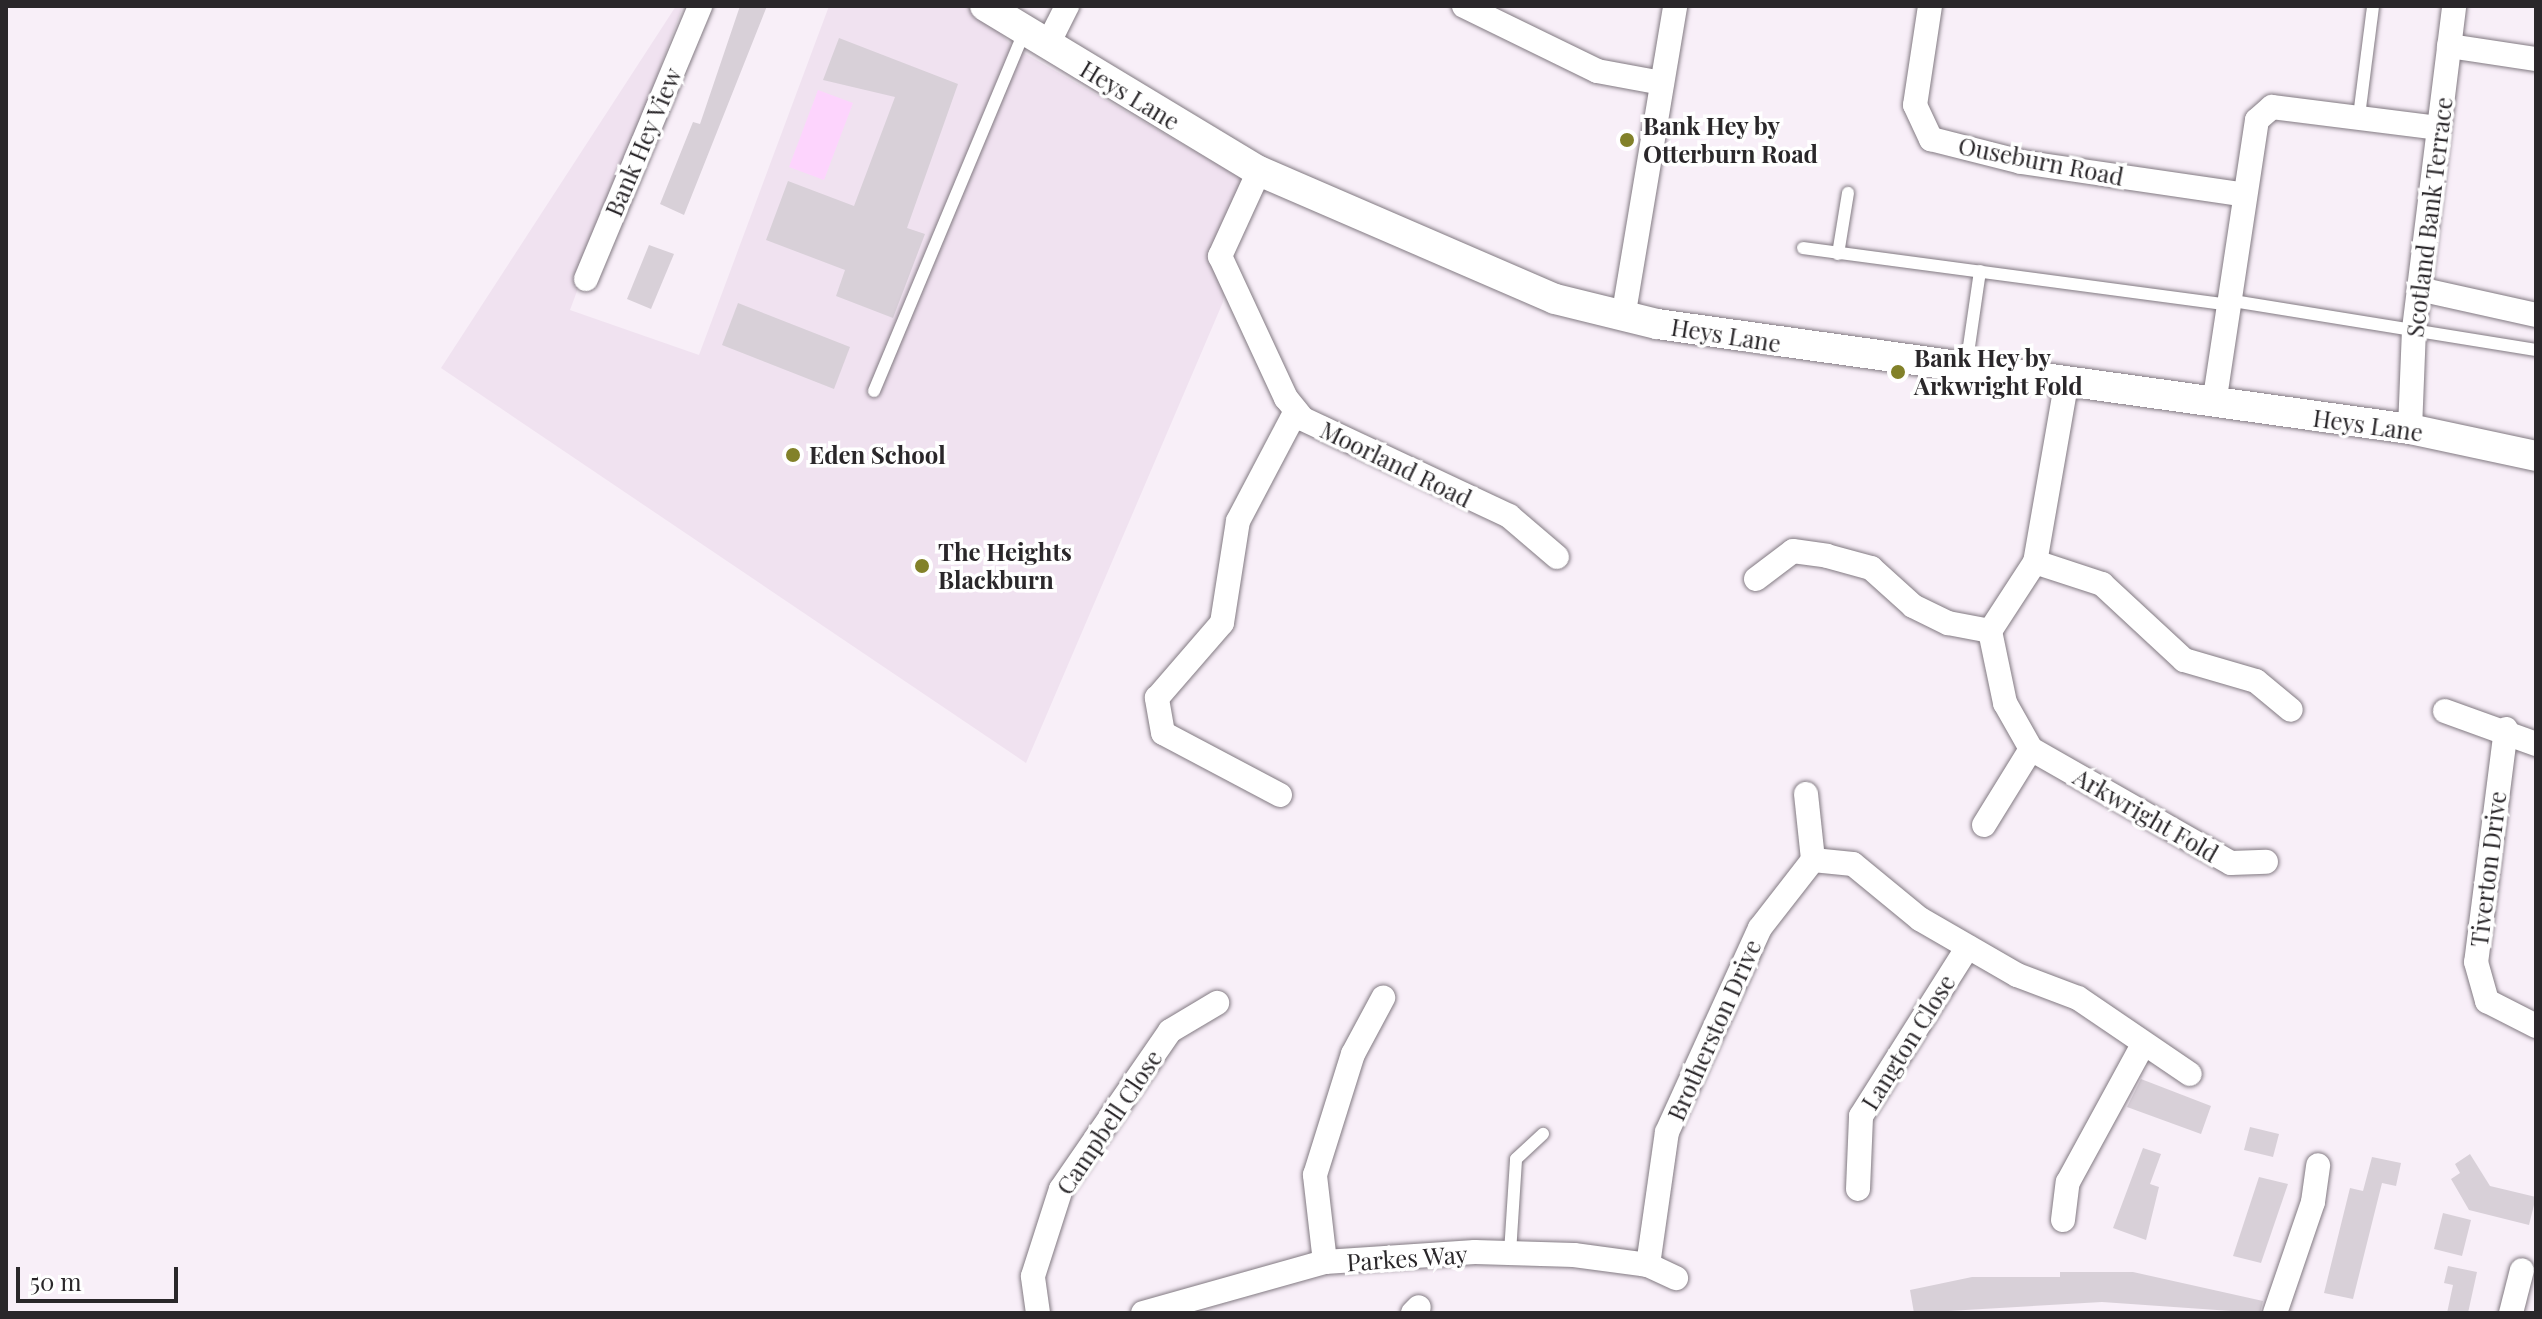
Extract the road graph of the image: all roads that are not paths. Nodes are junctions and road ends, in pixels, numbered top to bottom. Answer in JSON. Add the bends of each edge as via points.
{"nodes":[{"id":1,"x":700,"y":6,"type":"edge"},
{"id":2,"x":985,"y":6,"type":"edge"},
{"id":3,"x":1067,"y":6,"type":"edge"},
{"id":4,"x":1464,"y":6,"type":"edge"},
{"id":5,"x":1675,"y":6,"type":"edge"},
{"id":6,"x":1930,"y":6,"type":"edge"},
{"id":7,"x":2373,"y":6,"type":"edge"},
{"id":8,"x":2454,"y":6,"type":"edge"},
{"id":9,"x":1035,"y":39,"type":"junction"},
{"id":10,"x":2449,"y":46,"type":"junction"},
{"id":11,"x":2536,"y":59,"type":"edge"},
{"id":12,"x":1662,"y":83,"type":"junction"},
{"id":13,"x":2359,"y":116,"type":"junction"},
{"id":14,"x":2438,"y":128,"type":"junction"},
{"id":15,"x":1259,"y":171,"type":"junction"},
{"id":16,"x":1848,"y":193,"type":"dead end"},
{"id":17,"x":2241,"y":194,"type":"junction"},
{"id":18,"x":1803,"y":248,"type":"dead end"},
{"id":19,"x":1838,"y":254,"type":"junction"},
{"id":20,"x":1980,"y":271,"type":"junction"},
{"id":21,"x":586,"y":279,"type":"dead end"},
{"id":22,"x":2419,"y":289,"type":"junction"},
{"id":23,"x":2225,"y":302,"type":"junction"},
{"id":24,"x":1624,"y":312,"type":"junction"},
{"id":25,"x":2536,"y":315,"type":"edge"},
{"id":26,"x":2414,"y":329,"type":"junction"},
{"id":27,"x":2536,"y":350,"type":"edge"},
{"id":28,"x":1965,"y":372,"type":"junction"},
{"id":29,"x":2066,"y":385,"type":"junction"},
{"id":30,"x":874,"y":391,"type":"dead end"},
{"id":31,"x":2214,"y":404,"type":"junction"},
{"id":32,"x":1296,"y":411,"type":"junction"},
{"id":33,"x":2410,"y":429,"type":"junction"},
{"id":34,"x":2536,"y":456,"type":"edge"},
{"id":35,"x":1557,"y":557,"type":"dead end"},
{"id":36,"x":2035,"y":562,"type":"junction"},
{"id":37,"x":1756,"y":579,"type":"dead end"},
{"id":38,"x":1990,"y":631,"type":"junction"},
{"id":39,"x":2291,"y":710,"type":"dead end"},
{"id":40,"x":2445,"y":711,"type":"dead end"},
{"id":41,"x":2506,"y":729,"type":"junction"},
{"id":42,"x":2536,"y":744,"type":"edge"},
{"id":43,"x":2031,"y":749,"type":"junction"},
{"id":44,"x":1806,"y":794,"type":"dead end"},
{"id":45,"x":1280,"y":795,"type":"dead end"},
{"id":46,"x":1984,"y":825,"type":"dead end"},
{"id":47,"x":1813,"y":860,"type":"junction"},
{"id":48,"x":2266,"y":862,"type":"dead end"},
{"id":49,"x":1968,"y":947,"type":"junction"},
{"id":50,"x":1383,"y":998,"type":"dead end"},
{"id":51,"x":1217,"y":1003,"type":"dead end"},
{"id":52,"x":2536,"y":1026,"type":"edge"},
{"id":53,"x":2142,"y":1046,"type":"junction"},
{"id":54,"x":2190,"y":1074,"type":"dead end"},
{"id":55,"x":1543,"y":1134,"type":"dead end"},
{"id":56,"x":2318,"y":1165,"type":"dead end"},
{"id":57,"x":1858,"y":1189,"type":"dead end"},
{"id":58,"x":2063,"y":1220,"type":"dead end"},
{"id":59,"x":1510,"y":1253,"type":"junction"},
{"id":60,"x":1325,"y":1262,"type":"junction"},
{"id":61,"x":1648,"y":1265,"type":"junction"},
{"id":62,"x":2522,"y":1270,"type":"dead end"},
{"id":63,"x":1676,"y":1278,"type":"dead end"},
{"id":64,"x":1216,"y":1303,"type":"edge"},
{"id":65,"x":1038,"y":1313,"type":"edge"},
{"id":66,"x":1143,"y":1313,"type":"edge"},
{"id":67,"x":2275,"y":1313,"type":"edge"},
{"id":68,"x":2511,"y":1313,"type":"edge"}],
"edges":[{"from":1,"to":21,"type":"street","name":"Bank Hey View"},
{"from":2,"to":9,"type":"street","name":"Heys Lane"},
{"from":3,"to":9,"type":"street"},
{"from":4,"to":12,"type":"street","via":[[1597,71]]},
{"from":5,"to":12,"type":"street"},
{"from":6,"to":17,"type":"street","name":"Ouseburn Road","via":[[1915,105],[1931,139],[2021,162]]},
{"from":7,"to":13,"type":"lane"},
{"from":8,"to":10,"type":"street","name":"Scotland Bank Terrace"},
{"from":9,"to":15,"type":"street","name":"Heys Lane"},
{"from":9,"to":30,"type":"lane"},
{"from":10,"to":11,"type":"street"},
{"from":10,"to":14,"type":"street","name":"Scotland Bank Terrace"},
{"from":12,"to":24,"type":"street"},
{"from":13,"to":14,"type":"street"},
{"from":13,"to":17,"type":"street","via":[[2272,107],[2253,130]]},
{"from":14,"to":22,"type":"street","name":"Scotland Bank Terrace"},
{"from":15,"to":24,"type":"street","name":"Heys Lane","via":[[1555,299]]},
{"from":15,"to":32,"type":"street","name":"Moorland Road","via":[[1220,256]]},
{"from":16,"to":19,"type":"lane"},
{"from":17,"to":23,"type":"street"},
{"from":18,"to":19,"type":"lane"},
{"from":19,"to":20,"type":"lane"},
{"from":20,"to":23,"type":"lane"},
{"from":20,"to":28,"type":"lane"},
{"from":22,"to":25,"type":"street"},
{"from":22,"to":26,"type":"street","name":"Scotland Bank Terrace"},
{"from":23,"to":26,"type":"lane"},
{"from":23,"to":31,"type":"street"},
{"from":24,"to":28,"type":"street","name":"Heys Lane","via":[[1657,324]]},
{"from":26,"to":27,"type":"lane"},
{"from":26,"to":33,"type":"street","name":"Scotland Bank Terrace"},
{"from":28,"to":29,"type":"street","name":"Heys Lane"},
{"from":29,"to":31,"type":"street","name":"Heys Lane"},
{"from":29,"to":36,"type":"street"},
{"from":31,"to":33,"type":"street","name":"Heys Lane"},
{"from":32,"to":35,"type":"street","name":"Moorland Road","via":[[1509,516]]},
{"from":32,"to":45,"type":"street","via":[[1238,521],[1222,623],[1157,698],[1163,733]]},
{"from":33,"to":34,"type":"street","name":"Heys Lane"},
{"from":36,"to":38,"type":"street"},
{"from":36,"to":39,"type":"street","via":[[2102,584],[2184,660],[2256,681]]},
{"from":37,"to":38,"type":"street","via":[[1793,551],[1827,556],[1871,568],[1913,606],[1948,623]]},
{"from":38,"to":43,"type":"street","via":[[2005,703]]},
{"from":40,"to":41,"type":"street"},
{"from":41,"to":42,"type":"street"},
{"from":41,"to":52,"type":"street","name":"Tiverton Drive","via":[[2476,962],[2487,1001]]},
{"from":43,"to":46,"type":"street"},
{"from":43,"to":48,"type":"street","name":"Arkwright Fold","via":[[2231,863]]},
{"from":44,"to":47,"type":"street"},
{"from":47,"to":49,"type":"street","via":[[1853,864]]},
{"from":47,"to":61,"type":"street","name":"Brotherston Drive","via":[[1760,928],[1667,1132]]},
{"from":49,"to":53,"type":"street","via":[[2078,998]]},
{"from":49,"to":57,"type":"street","name":"Langton Close","via":[[1861,1116]]},
{"from":50,"to":60,"type":"street","via":[[1353,1054],[1315,1175]]},
{"from":51,"to":65,"type":"street","name":"Campbell Close","via":[[1170,1031],[1061,1189],[1033,1276]]},
{"from":53,"to":54,"type":"street"},
{"from":53,"to":58,"type":"street","via":[[2068,1182]]},
{"from":55,"to":59,"type":"lane","via":[[1516,1159]]},
{"from":56,"to":67,"type":"street","via":[[2313,1202]]},
{"from":59,"to":60,"type":"street","name":"Parkes Way"},
{"from":59,"to":61,"type":"street","name":"Parkes Way"},
{"from":60,"to":64,"type":"street","name":"Parkes Way"},
{"from":61,"to":63,"type":"street","name":"Parkes Way"},
{"from":62,"to":68,"type":"street"},
{"from":64,"to":66,"type":"street","name":"Parkes Way"}]}
